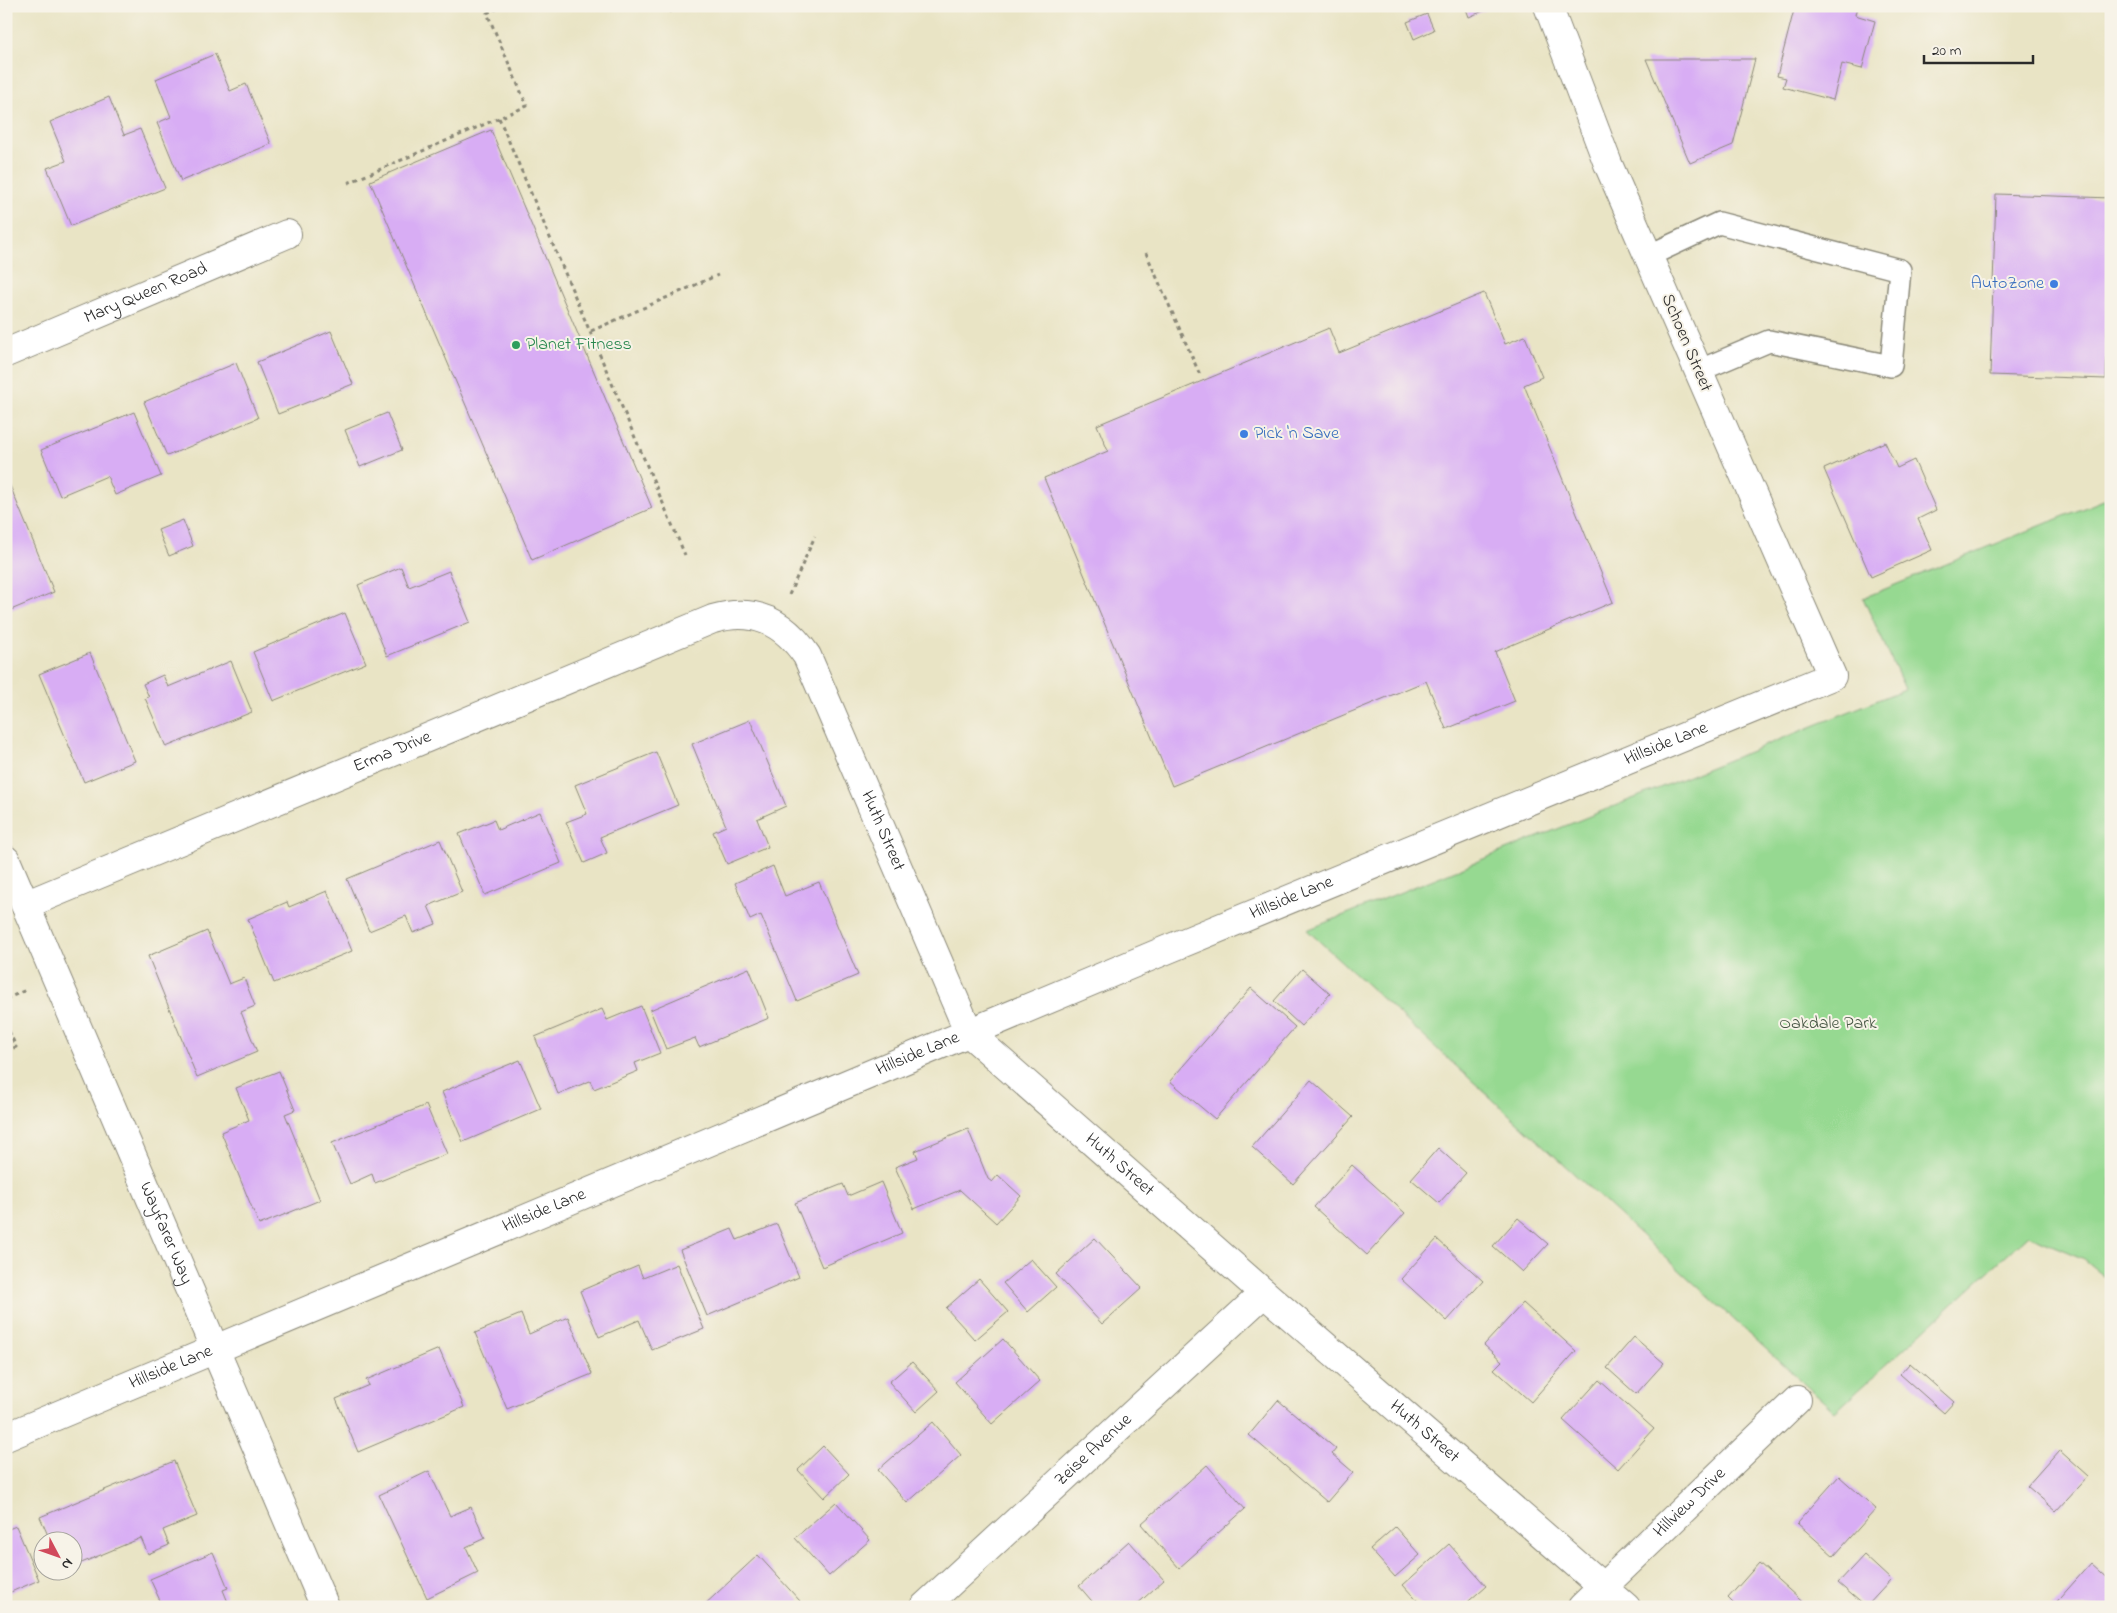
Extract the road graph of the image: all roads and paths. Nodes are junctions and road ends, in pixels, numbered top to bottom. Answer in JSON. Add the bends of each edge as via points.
{"nodes":[{"id":1,"x":503,"y":6,"type":"edge"},
{"id":2,"x":661,"y":6,"type":"edge"},
{"id":3,"x":1548,"y":6,"type":"edge"},
{"id":4,"x":673,"y":13,"type":"dead end"},
{"id":5,"x":499,"y":118,"type":"junction"},
{"id":6,"x":348,"y":183,"type":"dead end"},
{"id":7,"x":288,"y":234,"type":"dead end"},
{"id":8,"x":1146,"y":253,"type":"dead end"},
{"id":9,"x":1648,"y":256,"type":"junction"},
{"id":10,"x":718,"y":275,"type":"dead end"},
{"id":11,"x":591,"y":330,"type":"junction"},
{"id":12,"x":6,"y":353,"type":"edge"},
{"id":13,"x":1698,"y":371,"type":"junction"},
{"id":14,"x":1200,"y":375,"type":"dead end"},
{"id":15,"x":815,"y":536,"type":"dead end"},
{"id":16,"x":685,"y":555,"type":"dead end"},
{"id":17,"x":769,"y":621,"type":"junction"},
{"id":18,"x":1832,"y":676,"type":"joint"},
{"id":19,"x":6,"y":860,"type":"edge"},
{"id":20,"x":25,"y":906,"type":"junction"},
{"id":21,"x":6,"y":1024,"type":"edge"},
{"id":22,"x":969,"y":1032,"type":"junction"},
{"id":23,"x":6,"y":1051,"type":"edge"},
{"id":24,"x":1264,"y":1293,"type":"junction"},
{"id":25,"x":216,"y":1349,"type":"junction"},
{"id":26,"x":1797,"y":1400,"type":"dead end"},
{"id":27,"x":6,"y":1437,"type":"edge"},
{"id":28,"x":1603,"y":1587,"type":"junction"},
{"id":29,"x":325,"y":1607,"type":"edge"},
{"id":30,"x":924,"y":1607,"type":"edge"},
{"id":31,"x":1582,"y":1607,"type":"edge"},
{"id":32,"x":1626,"y":1607,"type":"edge"}],
"edges":[{"from":1,"to":5,"type":"path","via":[[487,13],[527,106]]},
{"from":2,"to":4,"type":"path"},
{"from":3,"to":9,"type":"street","name":"Schoen Street","via":[[1608,164]]},
{"from":5,"to":6,"type":"path"},
{"from":5,"to":11,"type":"path"},
{"from":7,"to":12,"type":"street","name":"Mary Queen Road"},
{"from":8,"to":14,"type":"path"},
{"from":9,"to":13,"type":"street","name":"Schoen Street"},
{"from":9,"to":13,"type":"lane","via":[[1719,223],[1900,270],[1891,366],[1769,341]]},
{"from":10,"to":11,"type":"path"},
{"from":11,"to":16,"type":"path"},
{"from":13,"to":18,"type":"street","name":"Schoen Street"},
{"from":15,"to":17,"type":"path"},
{"from":17,"to":20,"type":"street","name":"Erma Drive","via":[[748,615],[713,619]]},
{"from":17,"to":22,"type":"street","name":"Huth Street","via":[[798,642],[807,656]]},
{"from":18,"to":22,"type":"street","name":"Hillside Lane"},
{"from":19,"to":20,"type":"street","name":"Wayfarer Way"},
{"from":20,"to":25,"type":"street","name":"Wayfarer Way"},
{"from":21,"to":23,"type":"path","via":[[16,1047]]},
{"from":22,"to":24,"type":"street","name":"Huth Street"},
{"from":22,"to":25,"type":"street","name":"Hillside Lane"},
{"from":24,"to":28,"type":"street","name":"Huth Street"},
{"from":24,"to":30,"type":"street","name":"Zeise Avenue"},
{"from":25,"to":27,"type":"street","name":"Hillside Lane"},
{"from":25,"to":29,"type":"street","name":"Wayfarer Way"},
{"from":26,"to":28,"type":"street","name":"Hillview Drive"},
{"from":28,"to":31,"type":"street","name":"Hillview Drive"},
{"from":28,"to":32,"type":"street","name":"Huth Street"}]}
